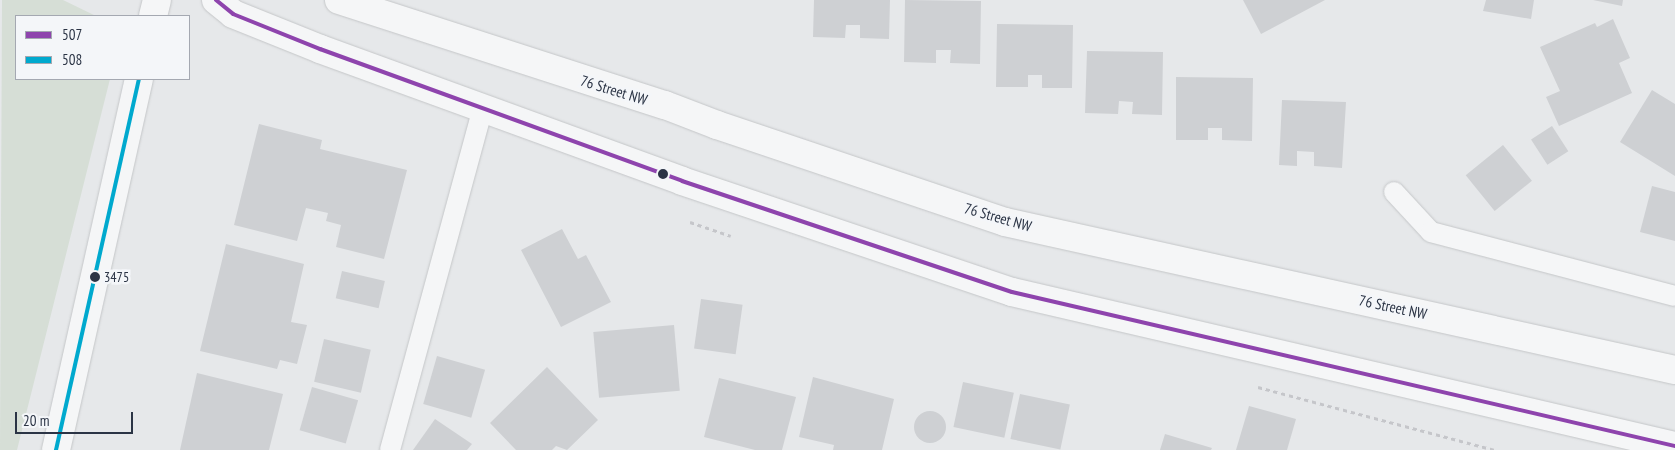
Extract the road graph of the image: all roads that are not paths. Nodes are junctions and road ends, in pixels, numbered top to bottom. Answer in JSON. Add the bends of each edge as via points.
{"nodes":[{"id":1,"x":157,"y":0,"type":"edge"},
{"id":2,"x":216,"y":0,"type":"edge"},
{"id":3,"x":339,"y":0,"type":"edge"},
{"id":4,"x":154,"y":15,"type":"edge"},
{"id":5,"x":140,"y":80,"type":"edge"},
{"id":6,"x":483,"y":108,"type":"junction"},
{"id":7,"x":1394,"y":192,"type":"dead end"},
{"id":8,"x":1675,"y":296,"type":"edge"},
{"id":9,"x":1675,"y":370,"type":"edge"},
{"id":10,"x":1675,"y":446,"type":"edge"},
{"id":11,"x":56,"y":450,"type":"edge"},
{"id":12,"x":390,"y":450,"type":"edge"}],
"edges":[{"from":1,"to":4,"type":"street"},
{"from":2,"to":6,"type":"street","via":[[234,14],[303,42]]},
{"from":3,"to":9,"type":"street","name":"76 Street NW","via":[[665,105],[717,126],[1005,222]]},
{"from":5,"to":11,"type":"street"},
{"from":6,"to":10,"type":"street","via":[[682,181],[1012,292]]},
{"from":6,"to":12,"type":"lane"},
{"from":7,"to":8,"type":"lane","via":[[1431,232]]}]}
